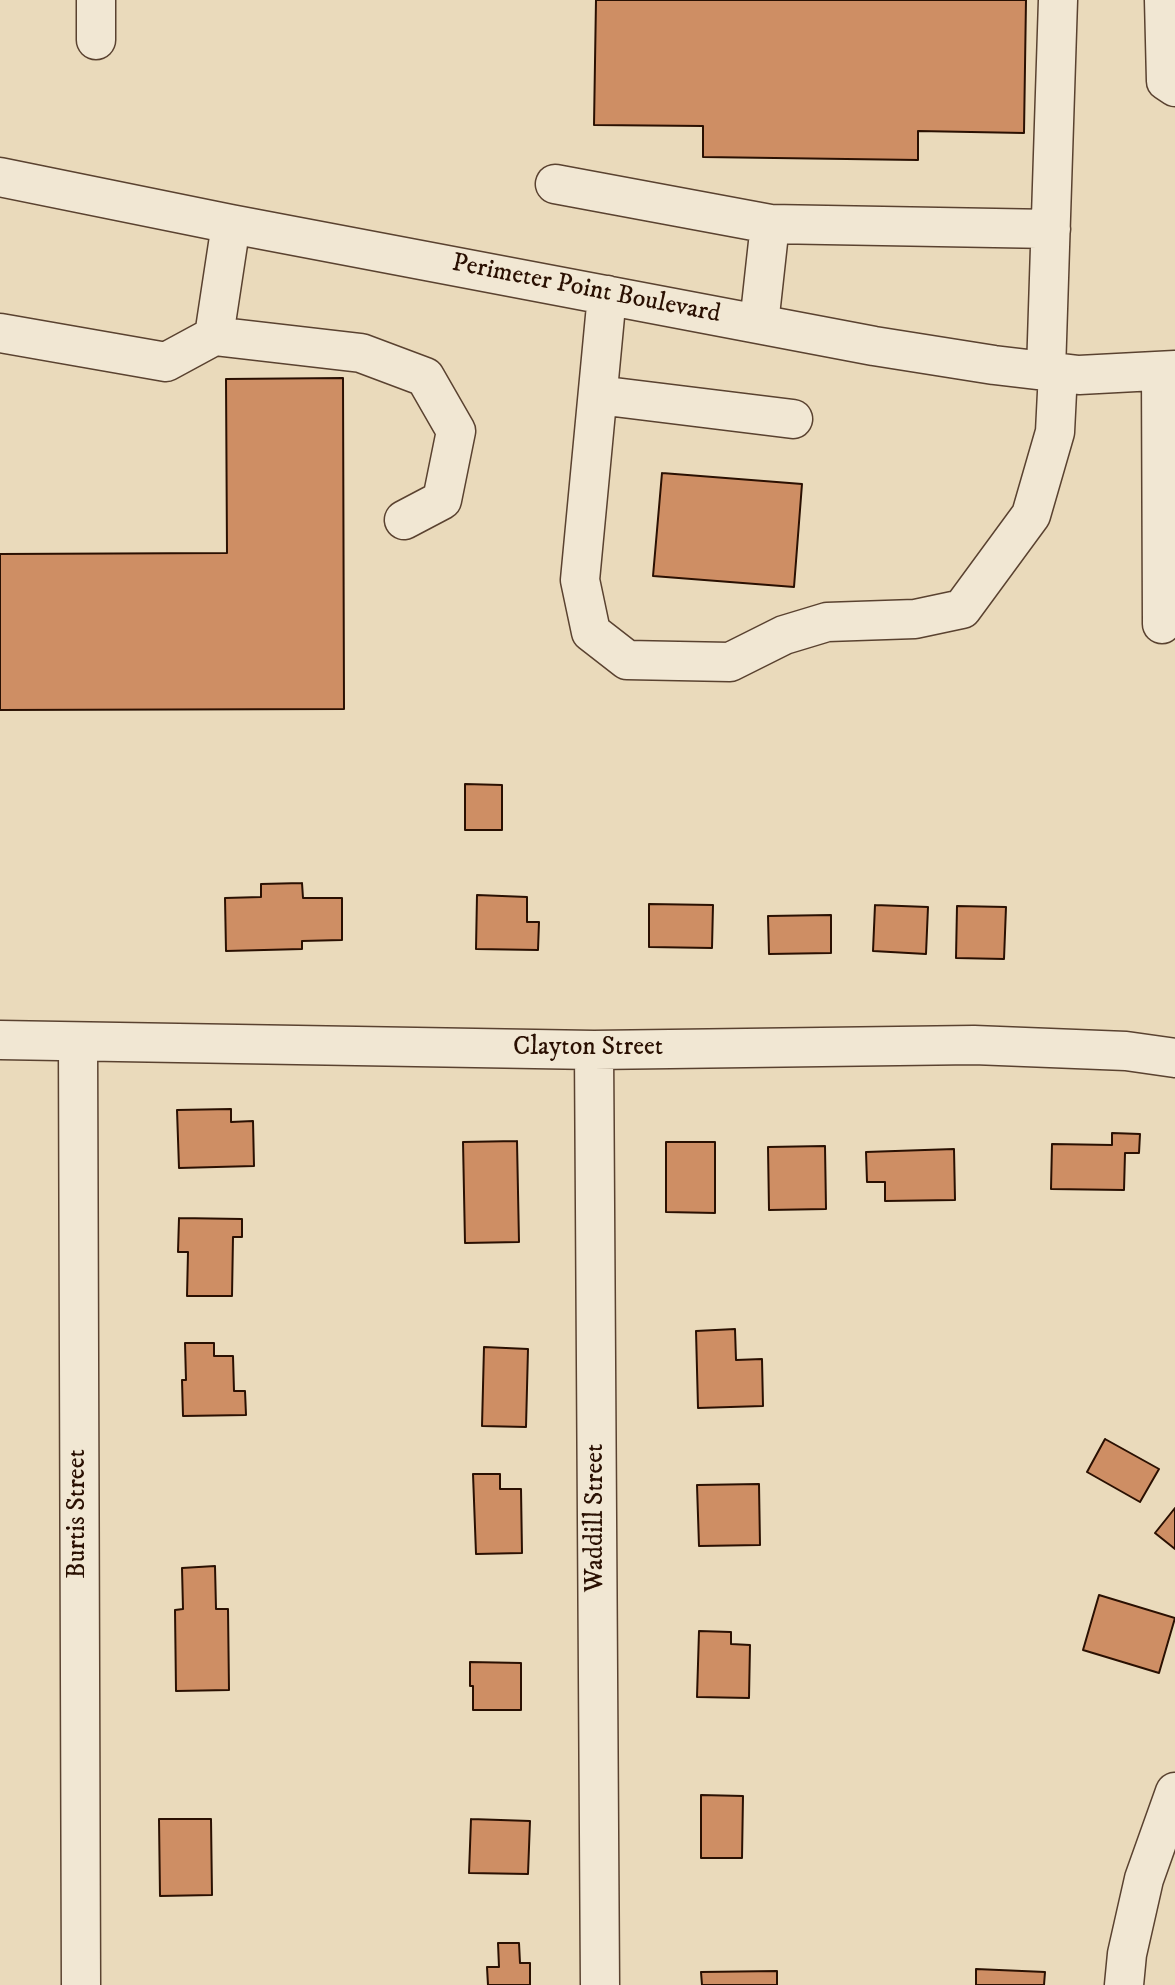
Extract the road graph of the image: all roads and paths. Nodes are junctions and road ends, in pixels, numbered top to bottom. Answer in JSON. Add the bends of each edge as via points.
{"nodes":[{"id":1,"x":96,"y":0,"type":"edge"},
{"id":2,"x":1058,"y":0,"type":"edge"},
{"id":3,"x":1164,"y":0,"type":"edge"},
{"id":4,"x":96,"y":40,"type":"dead end"},
{"id":5,"x":1175,"y":87,"type":"edge"},
{"id":6,"x":0,"y":177,"type":"edge"},
{"id":7,"x":555,"y":184,"type":"dead end"},
{"id":8,"x":231,"y":224,"type":"junction"},
{"id":9,"x":770,"y":224,"type":"junction"},
{"id":10,"x":1051,"y":229,"type":"junction"},
{"id":11,"x":607,"y":295,"type":"junction"},
{"id":12,"x":759,"y":324,"type":"junction"},
{"id":13,"x":0,"y":333,"type":"edge"},
{"id":14,"x":215,"y":336,"type":"junction"},
{"id":15,"x":1168,"y":370,"type":"edge"},
{"id":16,"x":1052,"y":372,"type":"junction"},
{"id":17,"x":598,"y":395,"type":"junction"},
{"id":18,"x":793,"y":419,"type":"dead end"},
{"id":19,"x":1168,"y":457,"type":"edge"},
{"id":20,"x":404,"y":520,"type":"dead end"},
{"id":21,"x":1162,"y":624,"type":"dead end"},
{"id":22,"x":0,"y":1040,"type":"edge"},
{"id":23,"x":78,"y":1042,"type":"junction"},
{"id":24,"x":594,"y":1050,"type":"junction"},
{"id":25,"x":1175,"y":1058,"type":"edge"},
{"id":26,"x":1175,"y":1792,"type":"edge"},
{"id":27,"x":81,"y":1985,"type":"edge"},
{"id":28,"x":600,"y":1985,"type":"edge"},
{"id":29,"x":1124,"y":1985,"type":"edge"}],
"edges":[{"from":1,"to":4,"type":"street"},
{"from":2,"to":10,"type":"street"},
{"from":3,"to":5,"type":"street","via":[[1166,81]]},
{"from":6,"to":8,"type":"street","name":"Perimeter Point Boulevard"},
{"from":7,"to":9,"type":"street"},
{"from":8,"to":11,"type":"street","name":"Perimeter Point Boulevard"},
{"from":8,"to":14,"type":"street"},
{"from":9,"to":10,"type":"street"},
{"from":9,"to":12,"type":"street"},
{"from":10,"to":16,"type":"street"},
{"from":11,"to":12,"type":"street","name":"Perimeter Point Boulevard"},
{"from":11,"to":17,"type":"street"},
{"from":12,"to":16,"type":"street","name":"Perimeter Point Boulevard"},
{"from":13,"to":14,"type":"street","via":[[166,362]]},
{"from":14,"to":20,"type":"street","via":[[361,353],[425,377],[456,431],[442,500]]},
{"from":15,"to":16,"type":"street","name":"Perimeter Point Boulevard"},
{"from":15,"to":19,"type":"street"},
{"from":16,"to":17,"type":"street","via":[[1055,432],[1031,515],[962,609],[915,620],[827,622],[784,635],[730,662],[627,660],[591,632],[580,580]]},
{"from":17,"to":18,"type":"street"},
{"from":19,"to":21,"type":"street"},
{"from":22,"to":23,"type":"street","name":"Clayton Street"},
{"from":23,"to":24,"type":"street","name":"Clayton Street"},
{"from":23,"to":27,"type":"street","name":"Burtis Street"},
{"from":24,"to":25,"type":"street","name":"Clayton Street","via":[[974,1045],[1126,1051]]},
{"from":24,"to":28,"type":"street","name":"Waddill Street"},
{"from":26,"to":29,"type":"street","via":[[1144,1879]]}]}
